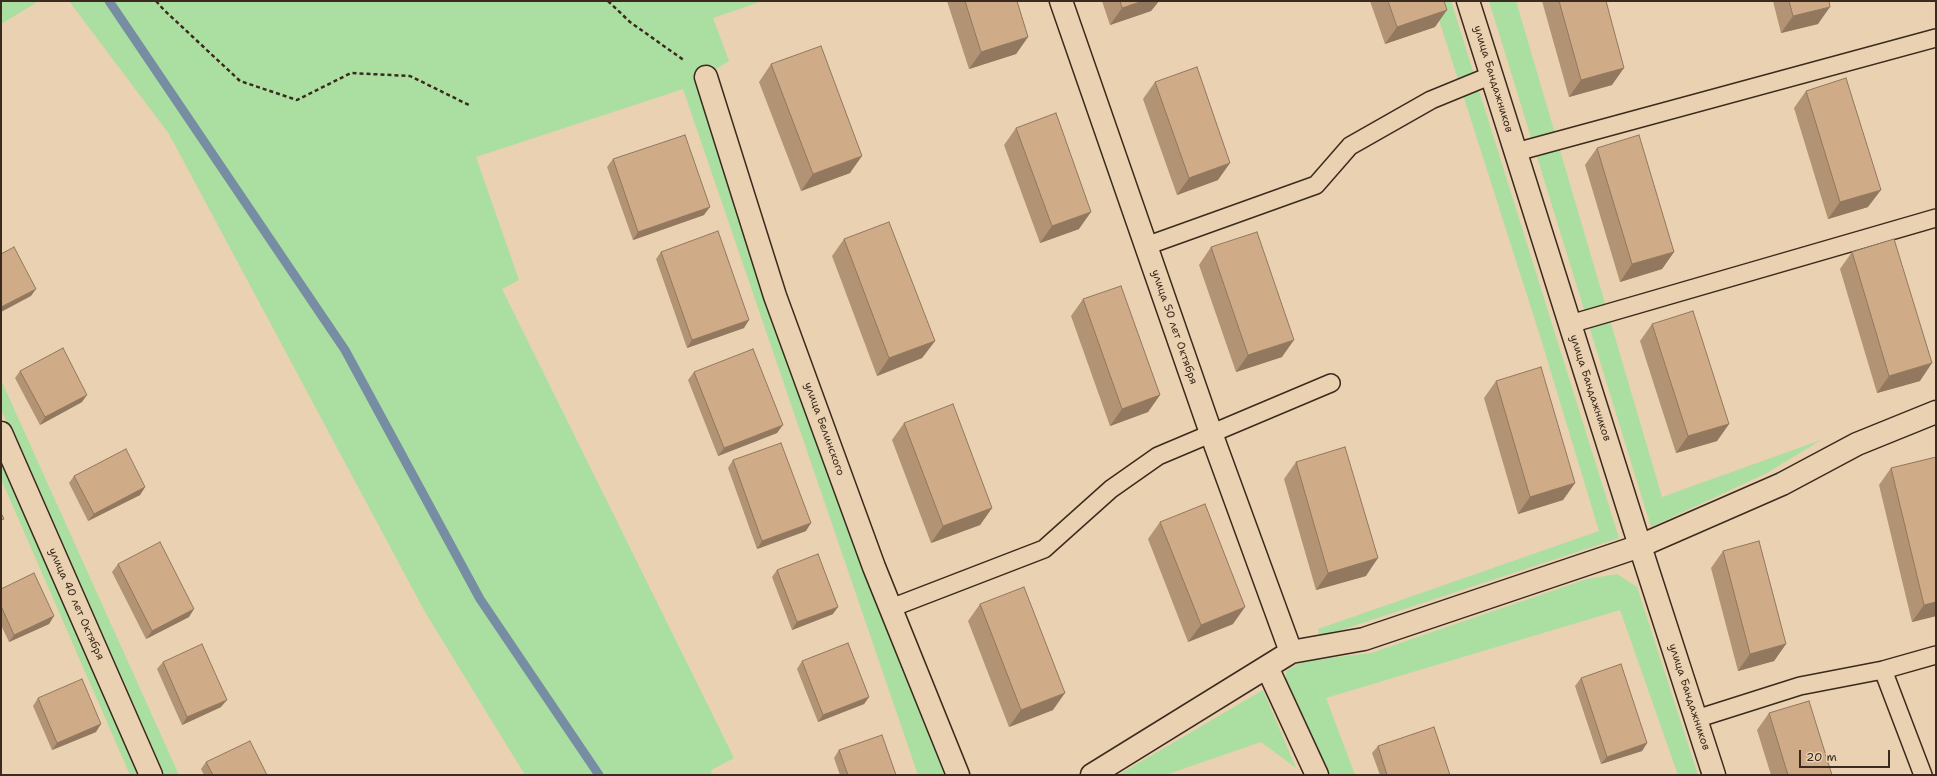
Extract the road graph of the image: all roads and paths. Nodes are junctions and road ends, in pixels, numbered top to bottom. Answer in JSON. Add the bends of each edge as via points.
{"nodes":[{"id":1,"x":156,"y":1,"type":"edge"},
{"id":2,"x":608,"y":1,"type":"edge"},
{"id":3,"x":1061,"y":1,"type":"edge"},
{"id":4,"x":1468,"y":1,"type":"edge"},
{"id":5,"x":1936,"y":38,"type":"edge"},
{"id":6,"x":1492,"y":75,"type":"junction"},
{"id":7,"x":706,"y":77,"type":"joint"},
{"id":8,"x":470,"y":105,"type":"dead end"},
{"id":9,"x":1516,"y":152,"type":"junction"},
{"id":10,"x":1936,"y":218,"type":"edge"},
{"id":11,"x":1146,"y":246,"type":"junction"},
{"id":12,"x":1570,"y":324,"type":"junction"},
{"id":13,"x":1331,"y":384,"type":"dead end"},
{"id":14,"x":1936,"y":412,"type":"edge"},
{"id":15,"x":1,"y":433,"type":"edge"},
{"id":16,"x":1211,"y":433,"type":"junction"},
{"id":17,"x":1640,"y":546,"type":"junction"},
{"id":18,"x":891,"y":608,"type":"junction"},
{"id":19,"x":1291,"y":652,"type":"junction"},
{"id":20,"x":1936,"y":655,"type":"edge"},
{"id":21,"x":1267,"y":667,"type":"junction"},
{"id":22,"x":1883,"y":670,"type":"junction"},
{"id":23,"x":1696,"y":719,"type":"junction"},
{"id":24,"x":151,"y":775,"type":"edge"},
{"id":25,"x":958,"y":775,"type":"edge"},
{"id":26,"x":1092,"y":775,"type":"edge"},
{"id":27,"x":1317,"y":775,"type":"edge"},
{"id":28,"x":1714,"y":775,"type":"edge"},
{"id":29,"x":1923,"y":775,"type":"edge"}],
"edges":[{"from":1,"to":8,"type":"path","via":[[240,81],[298,100],[351,73],[410,76]]},
{"from":2,"to":7,"type":"path","via":[[630,22]]},
{"from":3,"to":11,"type":"street","name":"улица 50 лет Октября"},
{"from":4,"to":6,"type":"street","name":"улица Бандажников"},
{"from":5,"to":9,"type":"lane"},
{"from":6,"to":9,"type":"street","name":"улица Бандажников"},
{"from":6,"to":11,"type":"lane","via":[[1431,100],[1350,146],[1316,185]]},
{"from":7,"to":18,"type":"street","name":"улица Белинского","via":[[775,296]]},
{"from":9,"to":12,"type":"street","name":"улица Бандажников"},
{"from":10,"to":12,"type":"lane"},
{"from":11,"to":16,"type":"street","name":"улица 50 лет Октября"},
{"from":12,"to":17,"type":"street","name":"улица Бандажников"},
{"from":13,"to":16,"type":"lane"},
{"from":14,"to":17,"type":"street","via":[[1857,444],[1782,484]]},
{"from":15,"to":24,"type":"street","name":"улица 40 лет Октября"},
{"from":16,"to":18,"type":"lane","via":[[1152,460],[1112,488],[1044,549]]},
{"from":16,"to":19,"type":"street","name":"улица 50 лет Октября"},
{"from":17,"to":19,"type":"street","via":[[1364,639]]},
{"from":17,"to":23,"type":"street","name":"улица Бандажников"},
{"from":18,"to":25,"type":"street","name":"улица Белинского"},
{"from":19,"to":21,"type":"street"},
{"from":20,"to":22,"type":"lane"},
{"from":21,"to":26,"type":"street"},
{"from":21,"to":27,"type":"street"},
{"from":22,"to":23,"type":"lane","via":[[1800,686]]},
{"from":22,"to":29,"type":"lane"},
{"from":23,"to":28,"type":"street","name":"улица Бандажников"}]}
